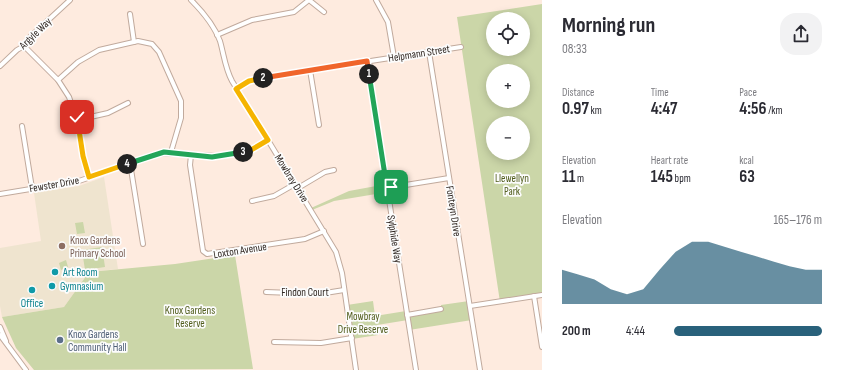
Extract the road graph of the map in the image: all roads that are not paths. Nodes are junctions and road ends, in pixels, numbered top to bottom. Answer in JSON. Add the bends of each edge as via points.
{"nodes":[{"id":1,"x":70,"y":0,"type":"edge"},
{"id":2,"x":191,"y":0,"type":"edge"},
{"id":3,"x":309,"y":0,"type":"edge"},
{"id":4,"x":376,"y":0,"type":"edge"},
{"id":5,"x":324,"y":12,"type":"dead end"},
{"id":6,"x":130,"y":14,"type":"dead end"},
{"id":7,"x":217,"y":34,"type":"junction"},
{"id":8,"x":134,"y":42,"type":"junction"},
{"id":9,"x":24,"y":46,"type":"junction"},
{"id":10,"x":461,"y":47,"type":"dead end"},
{"id":11,"x":429,"y":52,"type":"junction"},
{"id":12,"x":394,"y":57,"type":"junction"},
{"id":13,"x":367,"y":61,"type":"junction"},
{"id":14,"x":0,"y":66,"type":"edge"},
{"id":15,"x":310,"y":70,"type":"junction"},
{"id":16,"x":58,"y":80,"type":"junction"},
{"id":17,"x":236,"y":89,"type":"junction"},
{"id":18,"x":128,"y":103,"type":"dead end"},
{"id":19,"x":77,"y":120,"type":"junction"},
{"id":20,"x":319,"y":125,"type":"dead end"},
{"id":21,"x":22,"y":126,"type":"dead end"},
{"id":22,"x":268,"y":140,"type":"junction"},
{"id":23,"x":171,"y":152,"type":"junction"},
{"id":24,"x":191,"y":155,"type":"junction"},
{"id":25,"x":130,"y":162,"type":"junction"},
{"id":26,"x":334,"y":170,"type":"dead end"},
{"id":27,"x":89,"y":177,"type":"junction"},
{"id":28,"x":449,"y":178,"type":"junction"},
{"id":29,"x":295,"y":184,"type":"junction"},
{"id":30,"x":32,"y":188,"type":"junction"},
{"id":31,"x":298,"y":188,"type":"junction"},
{"id":32,"x":387,"y":188,"type":"junction"},
{"id":33,"x":0,"y":194,"type":"edge"},
{"id":34,"x":252,"y":201,"type":"dead end"},
{"id":35,"x":324,"y":231,"type":"junction"},
{"id":36,"x":143,"y":244,"type":"dead end"},
{"id":37,"x":344,"y":290,"type":"junction"},
{"id":38,"x":266,"y":292,"type":"dead end"},
{"id":39,"x":542,"y":295,"type":"edge"},
{"id":40,"x":534,"y":296,"type":"junction"},
{"id":41,"x":470,"y":306,"type":"junction"},
{"id":42,"x":441,"y":309,"type":"dead end"},
{"id":43,"x":407,"y":315,"type":"junction"},
{"id":44,"x":0,"y":327,"type":"edge"},
{"id":45,"x":0,"y":335,"type":"edge"},
{"id":46,"x":352,"y":338,"type":"junction"},
{"id":47,"x":274,"y":342,"type":"dead end"},
{"id":48,"x":7,"y":344,"type":"junction"},
{"id":49,"x":542,"y":347,"type":"edge"},
{"id":50,"x":26,"y":370,"type":"edge"},
{"id":51,"x":356,"y":370,"type":"edge"},
{"id":52,"x":416,"y":370,"type":"edge"},
{"id":53,"x":480,"y":370,"type":"edge"}],
"edges":[{"from":1,"to":9,"type":"street","name":"Argyle Way","via":[[30,37]]},
{"from":2,"to":7,"type":"street","name":"Mowbray Drive","via":[[209,20]]},
{"from":3,"to":5,"type":"street"},
{"from":3,"to":7,"type":"street","via":[[294,12],[252,20]]},
{"from":4,"to":12,"type":"street","via":[[388,22]]},
{"from":6,"to":8,"type":"street"},
{"from":7,"to":17,"type":"street","name":"Mowbray Drive"},
{"from":8,"to":16,"type":"street","via":[[92,53]]},
{"from":8,"to":23,"type":"street","via":[[146,42],[157,49],[180,97],[182,114]]},
{"from":9,"to":14,"type":"street","name":"Argyle Way"},
{"from":9,"to":16,"type":"street"},
{"from":10,"to":11,"type":"street","name":"Helpmann Street"},
{"from":11,"to":12,"type":"street","name":"Helpmann Street"},
{"from":11,"to":28,"type":"street","name":"Fonteyn Drive"},
{"from":12,"to":13,"type":"street","name":"Helpmann Street"},
{"from":13,"to":15,"type":"street","name":"Helpmann Street"},
{"from":13,"to":32,"type":"street","name":"Sylphide Way"},
{"from":15,"to":17,"type":"street","name":"Helpmann Street","via":[[256,79]]},
{"from":15,"to":20,"type":"street"},
{"from":16,"to":19,"type":"street","via":[[69,97]]},
{"from":17,"to":22,"type":"street","name":"Mowbray Drive"},
{"from":18,"to":19,"type":"street","via":[[108,113]]},
{"from":19,"to":27,"type":"street"},
{"from":21,"to":30,"type":"street"},
{"from":22,"to":24,"type":"street","name":"Fewster Drive","via":[[244,152],[216,156]]},
{"from":22,"to":29,"type":"street","name":"Mowbray Drive"},
{"from":23,"to":24,"type":"street","name":"Fewster Drive"},
{"from":23,"to":25,"type":"street","name":"Fewster Drive"},
{"from":24,"to":35,"type":"street","name":"Loxton Avenue","via":[[190,165],[203,250],[207,254],[305,240]]},
{"from":25,"to":27,"type":"street","name":"Fewster Drive"},
{"from":25,"to":36,"type":"street"},
{"from":26,"to":31,"type":"street","via":[[325,172]]},
{"from":27,"to":30,"type":"street","name":"Fewster Drive","via":[[75,182]]},
{"from":28,"to":32,"type":"street"},
{"from":28,"to":41,"type":"street","name":"Fonteyn Drive"},
{"from":29,"to":31,"type":"street","name":"Mowbray Drive"},
{"from":29,"to":34,"type":"street","via":[[274,196]]},
{"from":30,"to":33,"type":"street","name":"Fewster Drive"},
{"from":31,"to":35,"type":"street","name":"Mowbray Drive"},
{"from":32,"to":43,"type":"street","name":"Sylphide Way"},
{"from":35,"to":37,"type":"street","name":"Mowbray Drive","via":[[338,259]]},
{"from":37,"to":38,"type":"street","name":"Findon Court","via":[[319,294]]},
{"from":37,"to":46,"type":"street","name":"Mowbray Drive"},
{"from":39,"to":40,"type":"street"},
{"from":40,"to":41,"type":"street"},
{"from":40,"to":49,"type":"street"},
{"from":41,"to":53,"type":"street","name":"Fonteyn Drive"},
{"from":42,"to":43,"type":"street"},
{"from":43,"to":52,"type":"street","name":"Sylphide Way"},
{"from":44,"to":48,"type":"street"},
{"from":45,"to":48,"type":"street"},
{"from":46,"to":47,"type":"street","via":[[323,343]]},
{"from":46,"to":51,"type":"street","name":"Mowbray Drive"},
{"from":48,"to":50,"type":"street"}]}
